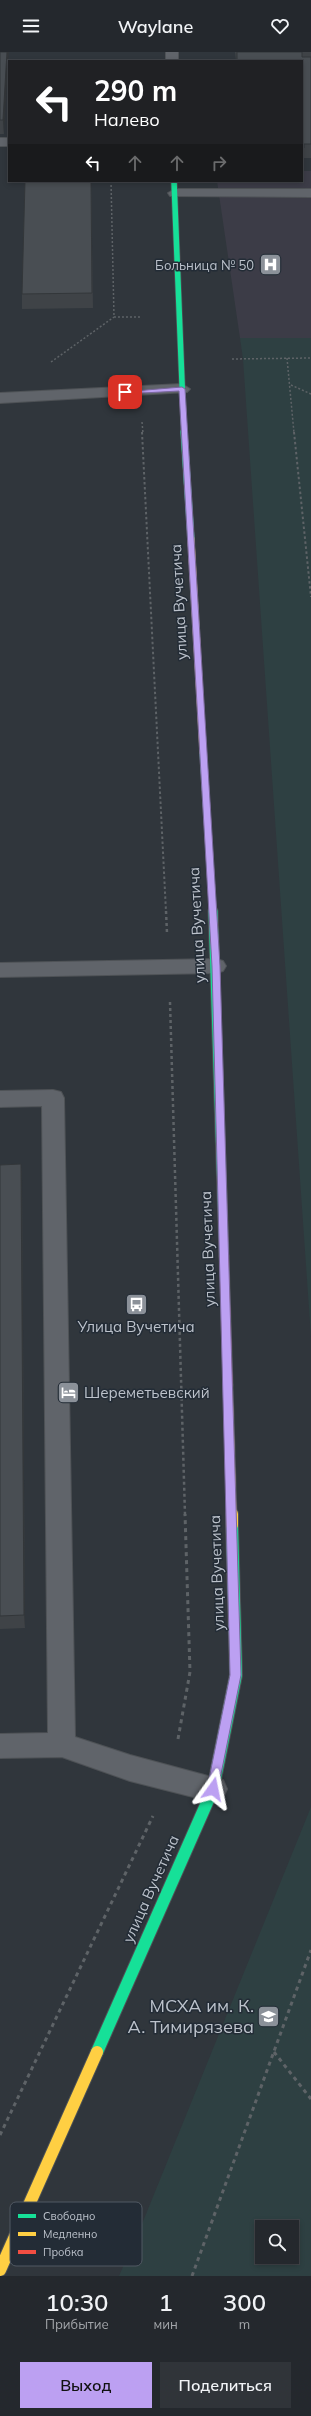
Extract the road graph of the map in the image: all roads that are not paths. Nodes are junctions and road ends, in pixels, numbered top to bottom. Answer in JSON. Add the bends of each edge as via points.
{"nodes":[{"id":1,"x":175,"y":187,"type":"edge"},
{"id":2,"x":311,"y":193,"type":"edge"},
{"id":3,"x":182,"y":389,"type":"junction"},
{"id":4,"x":0,"y":398,"type":"edge"},
{"id":5,"x":216,"y":966,"type":"junction"},
{"id":6,"x":0,"y":970,"type":"edge"},
{"id":7,"x":0,"y":1099,"type":"edge"},
{"id":8,"x":62,"y":1745,"type":"junction"},
{"id":9,"x":0,"y":1746,"type":"edge"},
{"id":10,"x":213,"y":1789,"type":"junction"},
{"id":11,"x":30,"y":2202,"type":"edge"},
{"id":12,"x":10,"y":2247,"type":"edge"},
{"id":13,"x":0,"y":2270,"type":"edge"}],
"edges":[{"from":1,"to":2,"type":"street"},
{"from":1,"to":3,"type":"street","name":"улица Вучетича"},
{"from":3,"to":4,"type":"street"},
{"from":3,"to":5,"type":"street","name":"улица Вучетича"},
{"from":5,"to":6,"type":"street"},
{"from":5,"to":10,"type":"street","name":"улица Вучетича","via":[[236,1675]]},
{"from":7,"to":8,"type":"street","via":[[53,1098]]},
{"from":8,"to":9,"type":"street"},
{"from":8,"to":10,"type":"street","via":[[130,1768]]},
{"from":10,"to":11,"type":"street","name":"улица Вучетича"},
{"from":12,"to":13,"type":"street","name":"улица Вучетича"}]}
